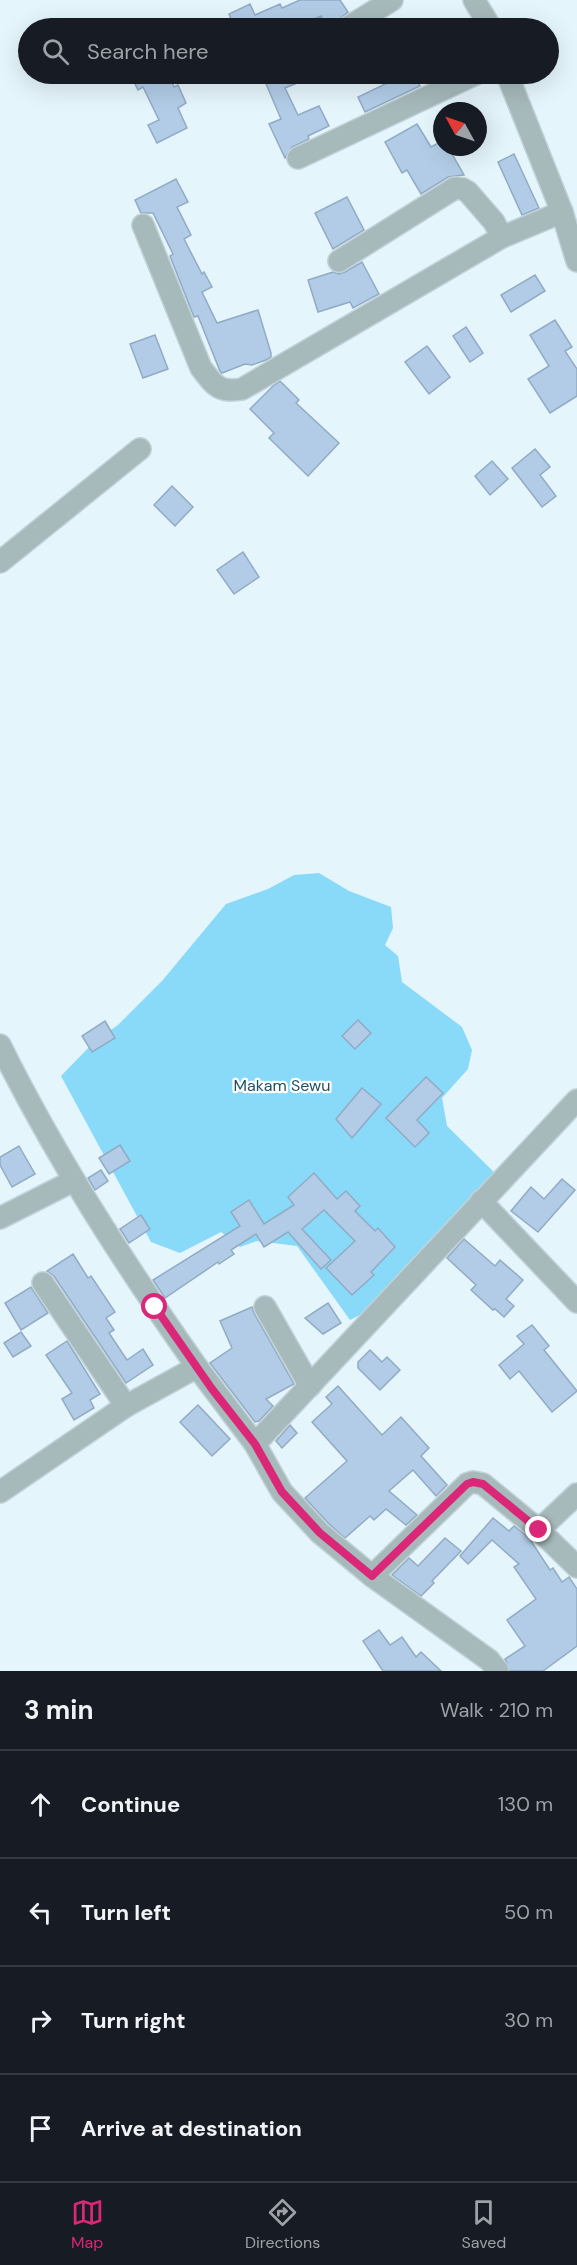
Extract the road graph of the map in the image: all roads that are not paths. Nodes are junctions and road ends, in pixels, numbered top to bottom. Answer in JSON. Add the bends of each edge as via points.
{"nodes":[{"id":1,"x":392,"y":0,"type":"edge"},
{"id":2,"x":474,"y":0,"type":"edge"},
{"id":3,"x":363,"y":18,"type":"edge"},
{"id":4,"x":485,"y":18,"type":"edge"},
{"id":5,"x":455,"y":84,"type":"edge"},
{"id":6,"x":511,"y":84,"type":"edge"},
{"id":7,"x":298,"y":158,"type":"dead end"},
{"id":8,"x":562,"y":212,"type":"junction"},
{"id":9,"x":142,"y":225,"type":"dead end"},
{"id":10,"x":502,"y":237,"type":"junction"},
{"id":11,"x":339,"y":261,"type":"dead end"},
{"id":12,"x":577,"y":261,"type":"edge"},
{"id":13,"x":140,"y":449,"type":"dead end"},
{"id":14,"x":0,"y":562,"type":"edge"},
{"id":15,"x":0,"y":1045,"type":"edge"},
{"id":16,"x":577,"y":1100,"type":"edge"},
{"id":17,"x":73,"y":1181,"type":"junction"},
{"id":18,"x":481,"y":1202,"type":"junction"},
{"id":19,"x":0,"y":1218,"type":"edge"},
{"id":20,"x":43,"y":1283,"type":"dead end"},
{"id":21,"x":577,"y":1302,"type":"edge"},
{"id":22,"x":265,"y":1307,"type":"dead end"},
{"id":23,"x":197,"y":1366,"type":"junction"},
{"id":24,"x":310,"y":1386,"type":"junction"},
{"id":25,"x":126,"y":1406,"type":"junction"},
{"id":26,"x":255,"y":1444,"type":"junction"},
{"id":27,"x":0,"y":1492,"type":"edge"},
{"id":28,"x":577,"y":1494,"type":"edge"},
{"id":29,"x":539,"y":1530,"type":"junction"},
{"id":30,"x":577,"y":1567,"type":"edge"},
{"id":31,"x":372,"y":1576,"type":"junction"},
{"id":32,"x":498,"y":1671,"type":"edge"}],
"edges":[{"from":1,"to":3,"type":"street"},
{"from":2,"to":4,"type":"street"},
{"from":5,"to":7,"type":"street"},
{"from":6,"to":8,"type":"street"},
{"from":8,"to":10,"type":"street"},
{"from":8,"to":12,"type":"street"},
{"from":9,"to":10,"type":"street","via":[[201,368],[213,384],[228,392],[242,389]]},
{"from":10,"to":11,"type":"street","via":[[468,192],[455,188]]},
{"from":13,"to":14,"type":"street"},
{"from":15,"to":17,"type":"street"},
{"from":16,"to":18,"type":"street"},
{"from":17,"to":19,"type":"street"},
{"from":17,"to":23,"type":"street"},
{"from":18,"to":21,"type":"street"},
{"from":18,"to":24,"type":"street"},
{"from":20,"to":25,"type":"street"},
{"from":22,"to":24,"type":"street"},
{"from":23,"to":25,"type":"street"},
{"from":23,"to":26,"type":"street"},
{"from":24,"to":26,"type":"street"},
{"from":25,"to":27,"type":"street"},
{"from":26,"to":31,"type":"street","via":[[282,1492],[320,1533]]},
{"from":28,"to":29,"type":"street"},
{"from":29,"to":30,"type":"street"},
{"from":29,"to":31,"type":"street","via":[[483,1484],[473,1482]]},
{"from":31,"to":32,"type":"street","via":[[489,1660]]}]}
